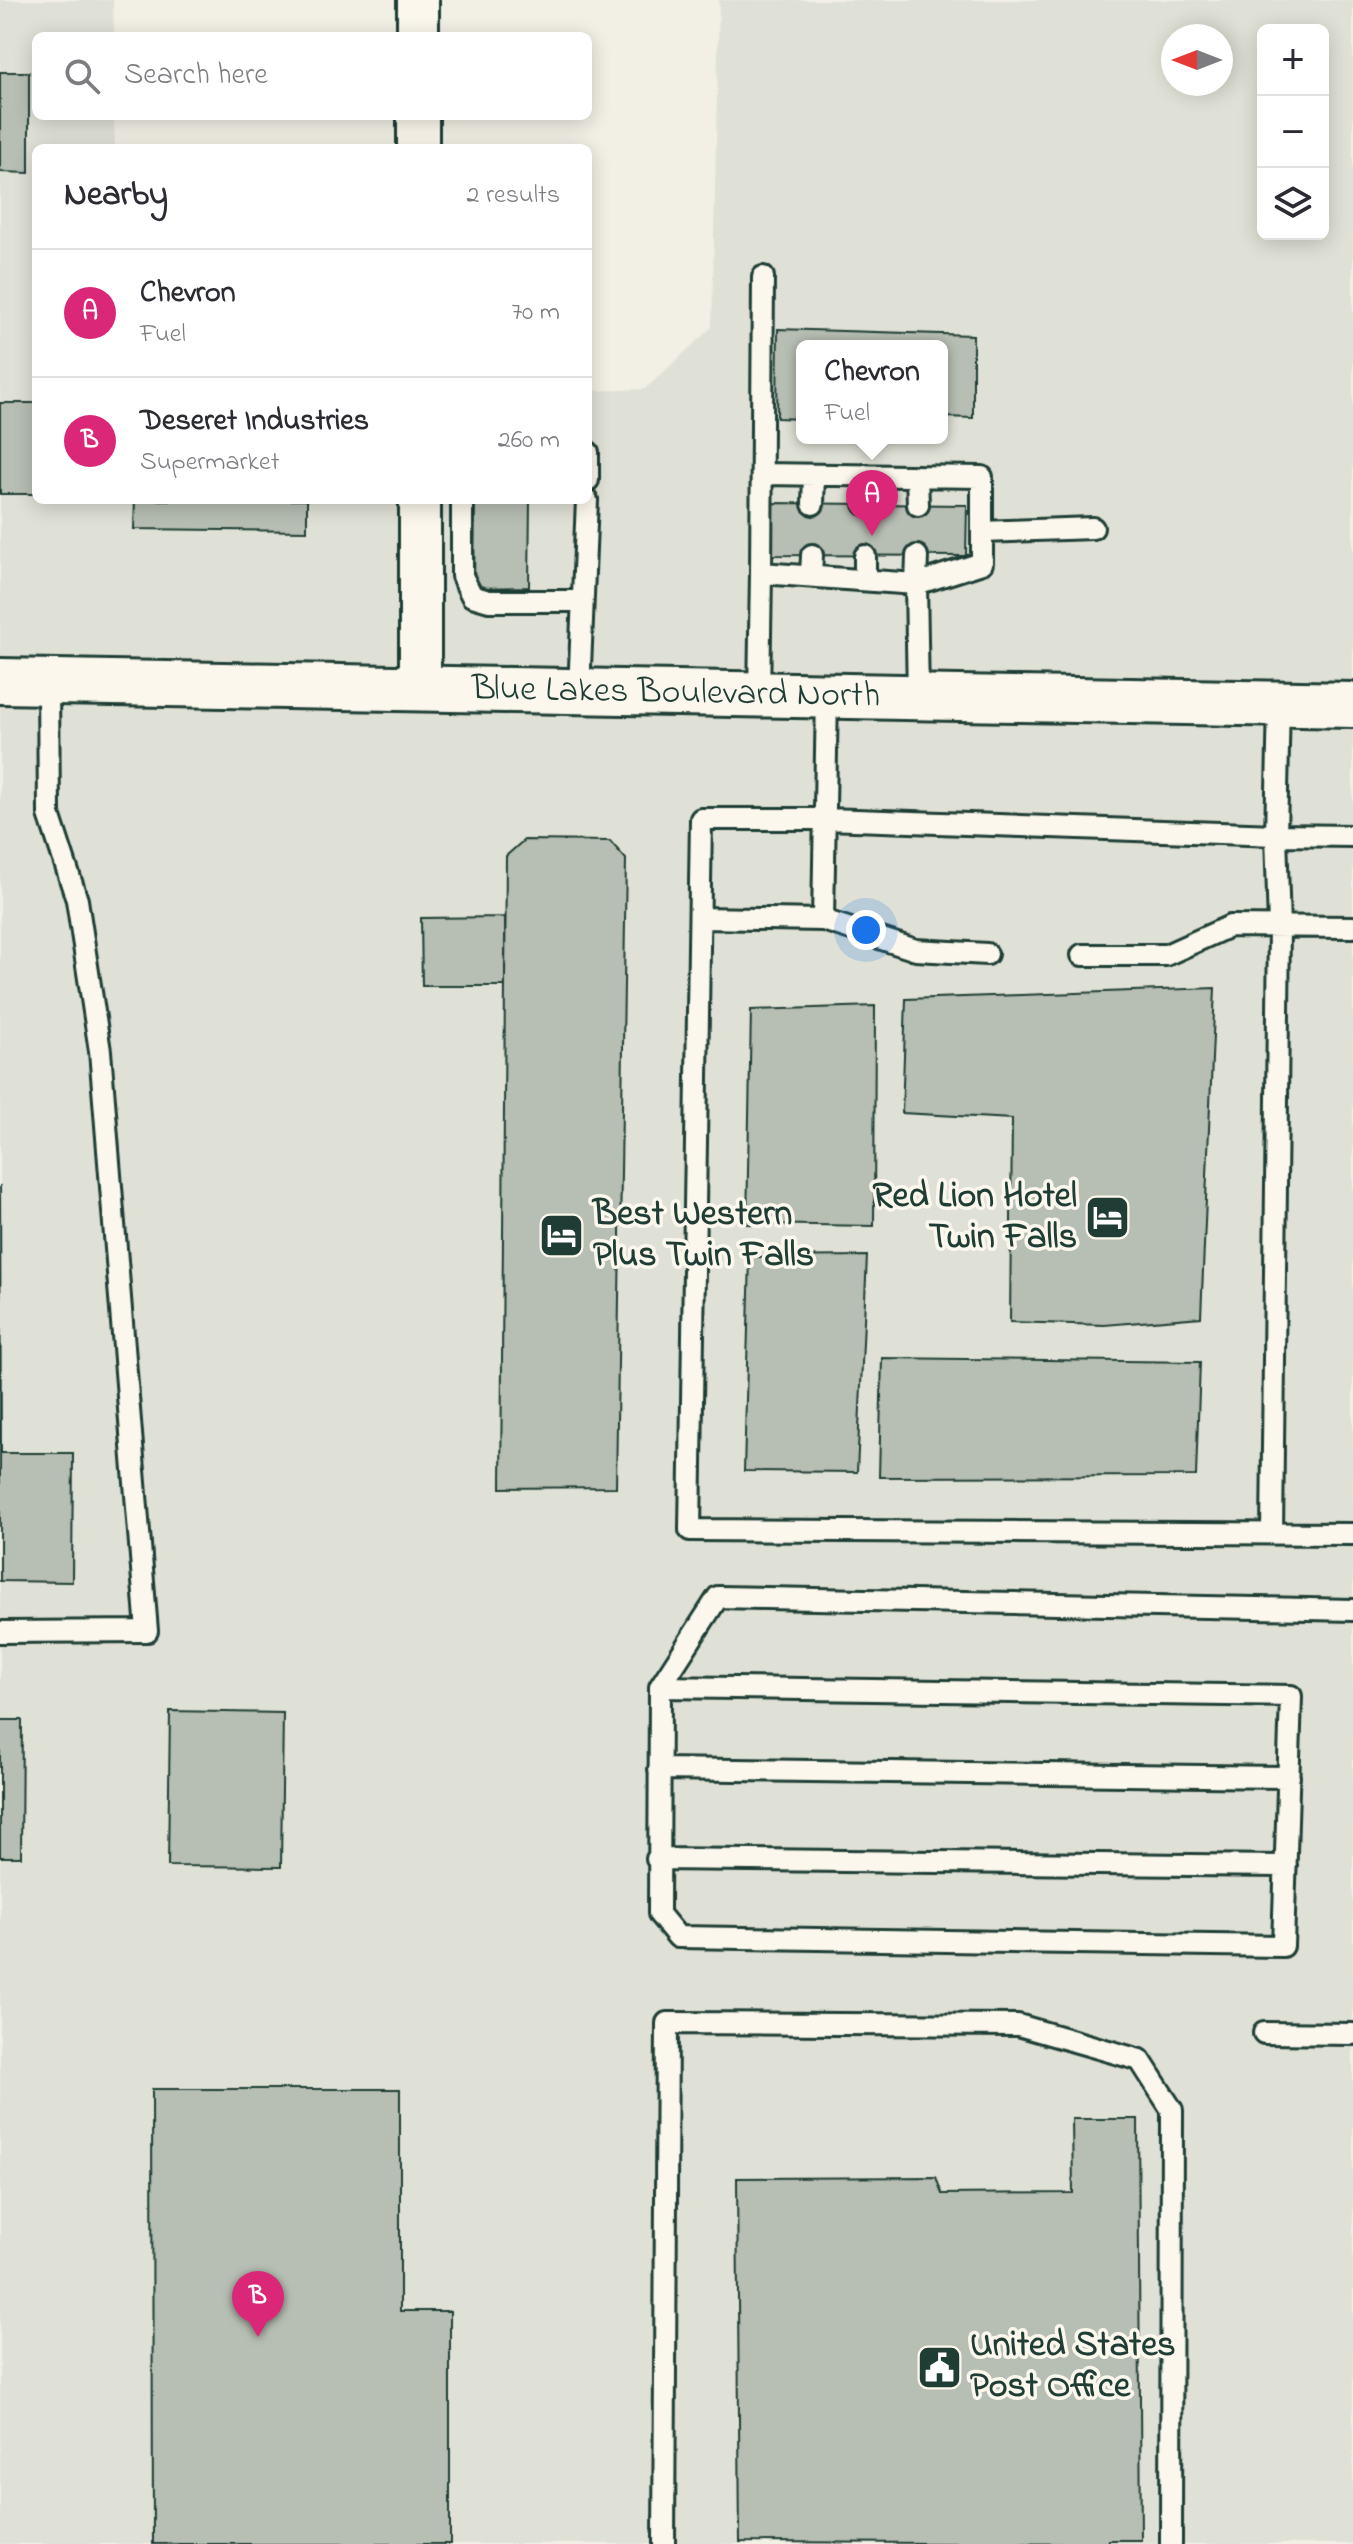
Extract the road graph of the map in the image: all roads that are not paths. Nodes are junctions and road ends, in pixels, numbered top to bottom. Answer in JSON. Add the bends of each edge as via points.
{"nodes":[{"id":1,"x":418,"y":0,"type":"edge"},
{"id":2,"x":418,"y":32,"type":"edge"},
{"id":3,"x":418,"y":120,"type":"edge"},
{"id":4,"x":418,"y":144,"type":"edge"},
{"id":5,"x":763,"y":277,"type":"dead end"},
{"id":6,"x":762,"y":474,"type":"junction"},
{"id":7,"x":814,"y":475,"type":"junction"},
{"id":8,"x":865,"y":475,"type":"junction"},
{"id":9,"x":917,"y":476,"type":"junction"},
{"id":10,"x":420,"y":504,"type":"edge"},
{"id":11,"x":462,"y":504,"type":"edge"},
{"id":12,"x":587,"y":504,"type":"edge"},
{"id":13,"x":813,"y":504,"type":"dead end"},
{"id":14,"x":865,"y":504,"type":"dead end"},
{"id":15,"x":918,"y":505,"type":"dead end"},
{"id":16,"x":1093,"y":528,"type":"dead end"},
{"id":17,"x":982,"y":532,"type":"junction"},
{"id":18,"x":812,"y":555,"type":"dead end"},
{"id":19,"x":865,"y":556,"type":"dead end"},
{"id":20,"x":917,"y":556,"type":"dead end"},
{"id":21,"x":761,"y":573,"type":"junction"},
{"id":22,"x":811,"y":576,"type":"junction"},
{"id":23,"x":865,"y":580,"type":"junction"},
{"id":24,"x":916,"y":584,"type":"junction"},
{"id":25,"x":582,"y":601,"type":"junction"},
{"id":26,"x":0,"y":681,"type":"edge"},
{"id":27,"x":48,"y":681,"type":"junction"},
{"id":28,"x":420,"y":688,"type":"junction"},
{"id":29,"x":579,"y":691,"type":"junction"},
{"id":30,"x":759,"y":695,"type":"junction"},
{"id":31,"x":827,"y":695,"type":"junction"},
{"id":32,"x":918,"y":697,"type":"junction"},
{"id":33,"x":1279,"y":703,"type":"junction"},
{"id":34,"x":1353,"y":705,"type":"edge"},
{"id":35,"x":827,"y":819,"type":"junction"},
{"id":36,"x":1276,"y":835,"type":"junction"},
{"id":37,"x":1353,"y":836,"type":"edge"},
{"id":38,"x":700,"y":918,"type":"junction"},
{"id":39,"x":823,"y":920,"type":"junction"},
{"id":40,"x":1279,"y":926,"type":"junction"},
{"id":41,"x":1353,"y":927,"type":"edge"},
{"id":42,"x":987,"y":954,"type":"dead end"},
{"id":43,"x":1082,"y":955,"type":"dead end"},
{"id":44,"x":1272,"y":1533,"type":"junction"},
{"id":45,"x":1353,"y":1534,"type":"edge"},
{"id":46,"x":1353,"y":1610,"type":"edge"},
{"id":47,"x":0,"y":1632,"type":"edge"},
{"id":48,"x":660,"y":1687,"type":"junction"},
{"id":49,"x":659,"y":1769,"type":"junction"},
{"id":50,"x":1289,"y":1777,"type":"junction"},
{"id":51,"x":657,"y":1859,"type":"junction"},
{"id":52,"x":1286,"y":1866,"type":"junction"},
{"id":53,"x":1264,"y":2033,"type":"dead end"},
{"id":54,"x":1353,"y":2034,"type":"edge"},
{"id":55,"x":664,"y":2544,"type":"edge"},
{"id":56,"x":1171,"y":2544,"type":"edge"}],
"edges":[{"from":1,"to":2,"type":"street"},
{"from":3,"to":4,"type":"street"},
{"from":5,"to":6,"type":"lane"},
{"from":6,"to":7,"type":"lane"},
{"from":6,"to":21,"type":"lane"},
{"from":7,"to":8,"type":"lane"},
{"from":7,"to":13,"type":"lane"},
{"from":8,"to":9,"type":"lane"},
{"from":8,"to":14,"type":"lane"},
{"from":9,"to":15,"type":"lane"},
{"from":9,"to":17,"type":"lane","via":[[982,477]]},
{"from":10,"to":28,"type":"street"},
{"from":11,"to":25,"type":"lane","via":[[462,576],[472,596],[489,601]]},
{"from":12,"to":25,"type":"lane"},
{"from":16,"to":17,"type":"lane"},
{"from":17,"to":24,"type":"lane","via":[[982,563]]},
{"from":18,"to":22,"type":"lane"},
{"from":19,"to":23,"type":"lane"},
{"from":20,"to":24,"type":"lane"},
{"from":21,"to":22,"type":"lane"},
{"from":21,"to":30,"type":"lane"},
{"from":22,"to":23,"type":"lane"},
{"from":23,"to":24,"type":"lane"},
{"from":24,"to":32,"type":"lane"},
{"from":25,"to":29,"type":"lane"},
{"from":26,"to":27,"type":"main road","name":"Blue Lakes Boulevard North"},
{"from":27,"to":28,"type":"main road","name":"Blue Lakes Boulevard North"},
{"from":27,"to":47,"type":"lane","via":[[49,814],[77,900],[100,1051],[147,1631]]},
{"from":28,"to":29,"type":"main road","name":"Blue Lakes Boulevard North"},
{"from":29,"to":30,"type":"main road","name":"Blue Lakes Boulevard North"},
{"from":30,"to":31,"type":"main road","name":"Blue Lakes Boulevard North"},
{"from":31,"to":32,"type":"main road","name":"Blue Lakes Boulevard North"},
{"from":31,"to":35,"type":"lane"},
{"from":32,"to":33,"type":"main road","name":"Blue Lakes Boulevard North"},
{"from":33,"to":34,"type":"main road","name":"Blue Lakes Boulevard North"},
{"from":33,"to":36,"type":"lane"},
{"from":35,"to":36,"type":"lane"},
{"from":35,"to":38,"type":"lane","via":[[701,819]]},
{"from":35,"to":39,"type":"lane"},
{"from":36,"to":37,"type":"lane"},
{"from":36,"to":40,"type":"lane"},
{"from":38,"to":39,"type":"lane"},
{"from":38,"to":44,"type":"lane","via":[[690,1530]]},
{"from":39,"to":42,"type":"lane","via":[[916,950]]},
{"from":40,"to":41,"type":"lane"},
{"from":40,"to":43,"type":"lane","via":[[1230,926],[1166,955]]},
{"from":40,"to":44,"type":"lane"},
{"from":44,"to":45,"type":"lane"},
{"from":46,"to":48,"type":"lane","via":[[718,1597]]},
{"from":48,"to":49,"type":"lane"},
{"from":48,"to":50,"type":"lane","via":[[1291,1696]]},
{"from":49,"to":50,"type":"lane"},
{"from":49,"to":51,"type":"lane"},
{"from":50,"to":52,"type":"lane"},
{"from":51,"to":52,"type":"lane"},
{"from":51,"to":52,"type":"lane","via":[[659,1914],[678,1937],[1283,1946]]},
{"from":53,"to":54,"type":"lane"},
{"from":55,"to":56,"type":"lane","via":[[667,2023],[699,2023],[1018,2025],[1140,2060],[1172,2110]]}]}
